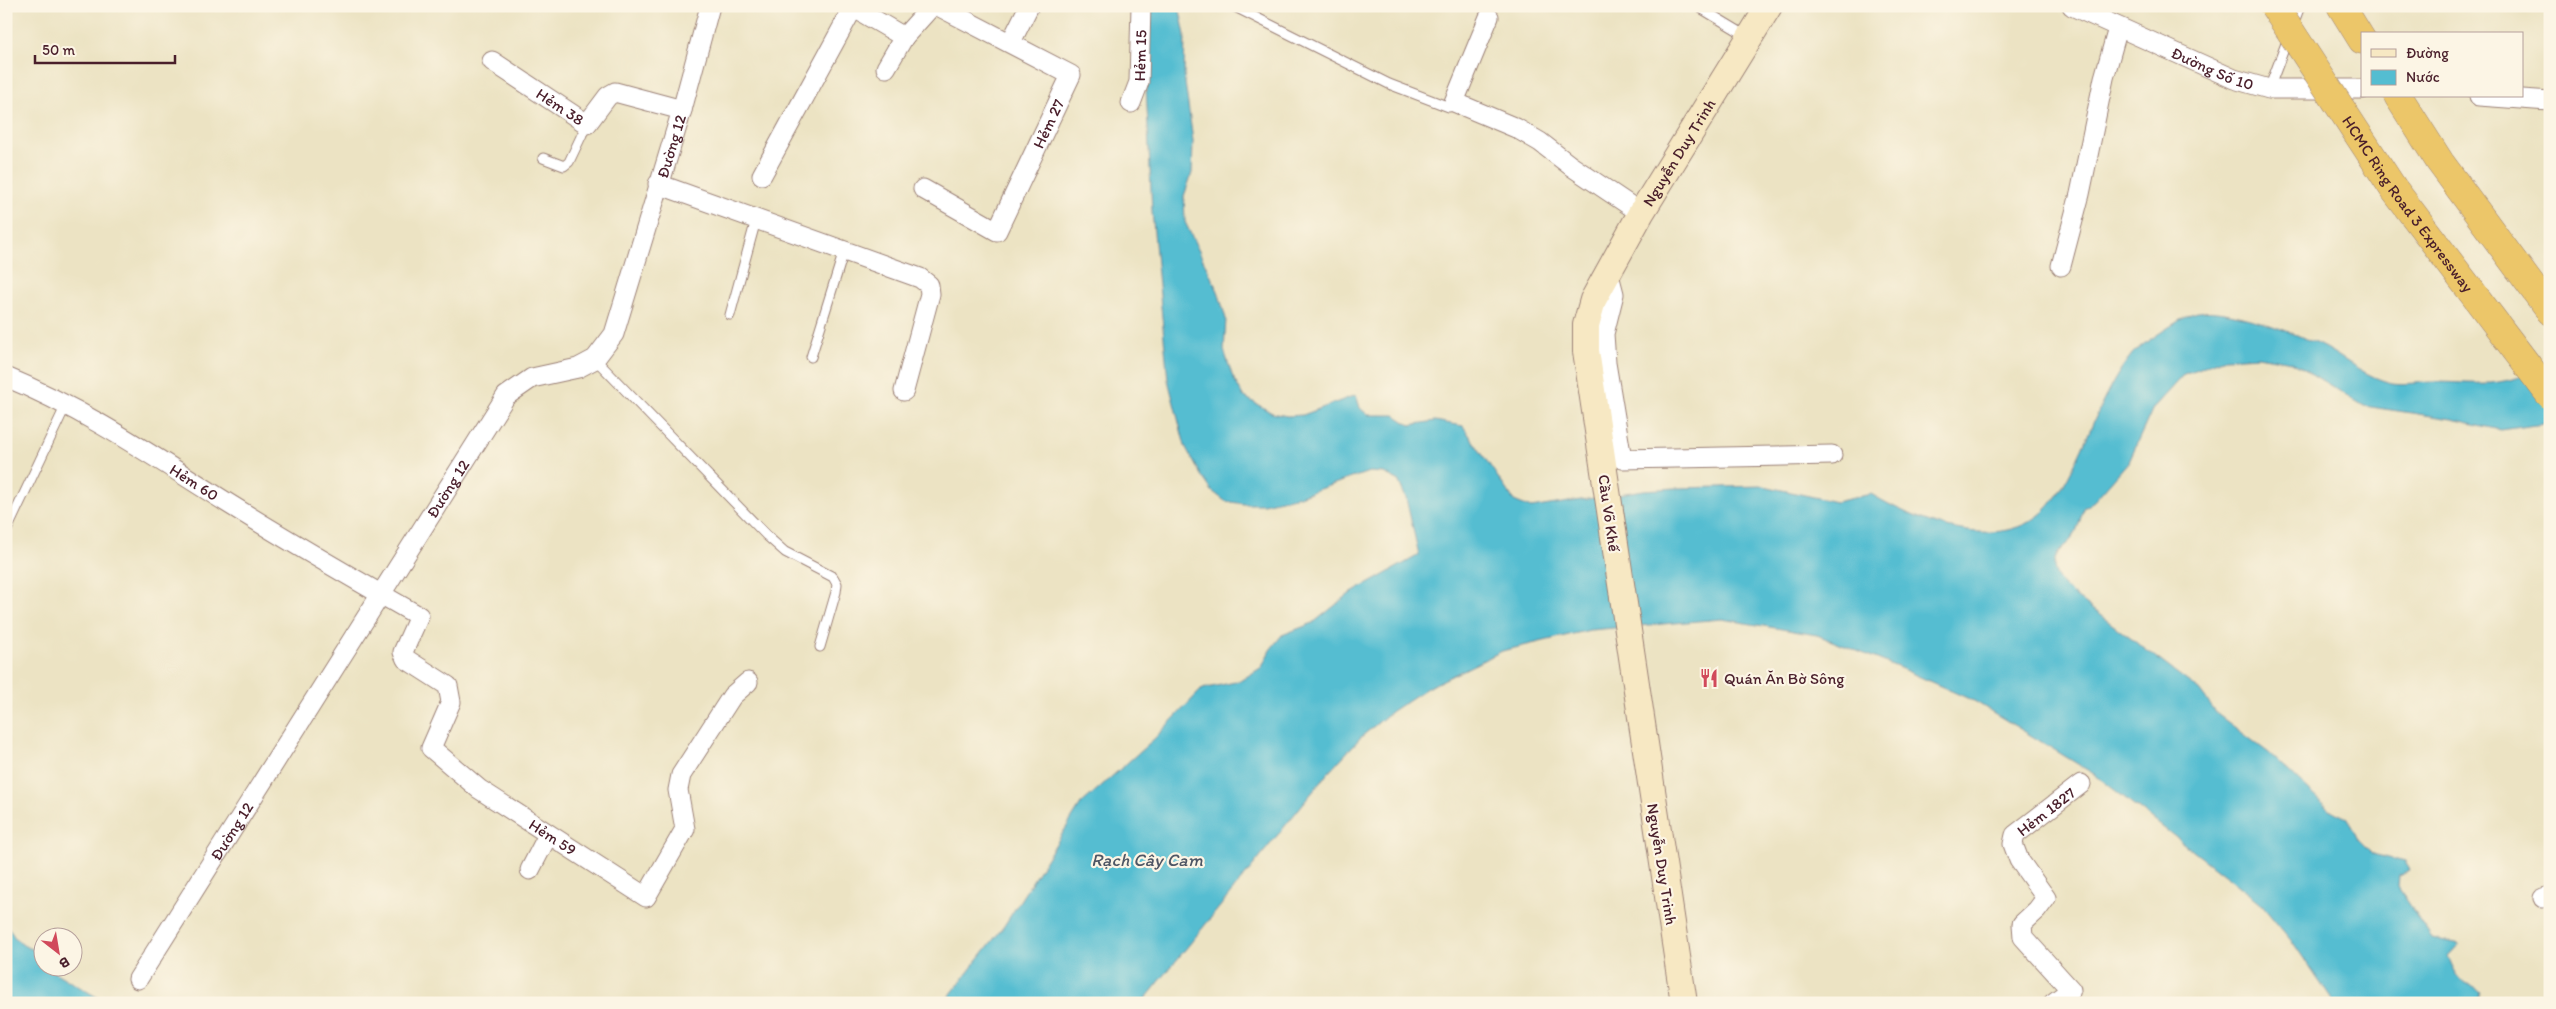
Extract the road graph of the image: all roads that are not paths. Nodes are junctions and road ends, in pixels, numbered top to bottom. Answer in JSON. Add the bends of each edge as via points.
{"nodes":[{"id":1,"x":710,"y":6,"type":"edge"},
{"id":2,"x":932,"y":6,"type":"edge"},
{"id":3,"x":938,"y":6,"type":"edge"},
{"id":4,"x":1029,"y":6,"type":"edge"},
{"id":5,"x":1141,"y":6,"type":"edge"},
{"id":6,"x":1233,"y":6,"type":"edge"},
{"id":7,"x":1697,"y":6,"type":"edge"},
{"id":8,"x":1769,"y":6,"type":"edge"},
{"id":9,"x":2072,"y":6,"type":"edge"},
{"id":10,"x":2274,"y":6,"type":"edge"},
{"id":11,"x":2300,"y":6,"type":"edge"},
{"id":12,"x":2341,"y":6,"type":"edge"},
{"id":13,"x":852,"y":7,"type":"edge"},
{"id":14,"x":1489,"y":17,"type":"dead end"},
{"id":15,"x":2118,"y":28,"type":"junction"},
{"id":16,"x":904,"y":37,"type":"junction"},
{"id":17,"x":1749,"y":38,"type":"junction"},
{"id":18,"x":2361,"y":38,"type":"edge"},
{"id":19,"x":1011,"y":42,"type":"junction"},
{"id":20,"x":492,"y":61,"type":"dead end"},
{"id":21,"x":886,"y":68,"type":"dead end"},
{"id":22,"x":2269,"y":89,"type":"junction"},
{"id":23,"x":2361,"y":89,"type":"edge"},
{"id":24,"x":2399,"y":98,"type":"edge"},
{"id":25,"x":2507,"y":98,"type":"edge"},
{"id":26,"x":2550,"y":101,"type":"edge"},
{"id":27,"x":1454,"y":102,"type":"junction"},
{"id":28,"x":1131,"y":103,"type":"dead end"},
{"id":29,"x":682,"y":110,"type":"junction"},
{"id":30,"x":587,"y":124,"type":"junction"},
{"id":31,"x":544,"y":158,"type":"dead end"},
{"id":32,"x":762,"y":175,"type":"dead end"},
{"id":33,"x":658,"y":184,"type":"junction"},
{"id":34,"x":923,"y":189,"type":"dead end"},
{"id":35,"x":1641,"y":213,"type":"junction"},
{"id":36,"x":756,"y":220,"type":"junction"},
{"id":37,"x":844,"y":251,"type":"junction"},
{"id":38,"x":2060,"y":266,"type":"dead end"},
{"id":39,"x":1608,"y":272,"type":"junction"},
{"id":40,"x":1593,"y":300,"type":"joint"},
{"id":41,"x":2550,"y":312,"type":"edge"},
{"id":42,"x":730,"y":315,"type":"dead end"},
{"id":43,"x":811,"y":357,"type":"dead end"},
{"id":44,"x":595,"y":359,"type":"junction"},
{"id":45,"x":6,"y":377,"type":"edge"},
{"id":46,"x":904,"y":391,"type":"dead end"},
{"id":47,"x":2550,"y":396,"type":"edge"},
{"id":48,"x":66,"y":405,"type":"junction"},
{"id":49,"x":1832,"y":455,"type":"dead end"},
{"id":50,"x":6,"y":532,"type":"edge"},
{"id":51,"x":381,"y":594,"type":"junction"},
{"id":52,"x":820,"y":647,"type":"dead end"},
{"id":53,"x":748,"y":682,"type":"dead end"},
{"id":54,"x":1641,"y":726,"type":"joint"},
{"id":55,"x":2081,"y":784,"type":"dead end"},
{"id":56,"x":548,"y":835,"type":"junction"},
{"id":57,"x":530,"y":870,"type":"dead end"},
{"id":58,"x":138,"y":979,"type":"dead end"},
{"id":59,"x":1682,"y":1002,"type":"edge"},
{"id":60,"x":2053,"y":1003,"type":"edge"}],
"edges":[{"from":1,"to":29,"type":"street","name":"Đường 12"},
{"from":2,"to":16,"type":"street"},
{"from":3,"to":19,"type":"street","name":"Hẻm 27"},
{"from":4,"to":19,"type":"street"},
{"from":5,"to":28,"type":"street","name":"Hẻm 15","via":[[1139,82]]},
{"from":6,"to":27,"type":"lane","via":[[1389,84],[1449,107]]},
{"from":7,"to":17,"type":"lane"},
{"from":8,"to":17,"type":"main road","name":"Nguyễn Duy Trinh"},
{"from":9,"to":15,"type":"street","name":"Đường Số 10"},
{"from":10,"to":47,"type":"highway","name":"HCMC Ring Road 3 Expressway","bridge":true,"via":[[2393,188]]},
{"from":11,"to":22,"type":"lane"},
{"from":12,"to":18,"type":"highway"},
{"from":13,"to":16,"type":"street"},
{"from":13,"to":32,"type":"street"},
{"from":14,"to":27,"type":"street"},
{"from":15,"to":22,"type":"street","name":"Đường Số 10","via":[[2234,79]]},
{"from":15,"to":38,"type":"street"},
{"from":16,"to":21,"type":"street"},
{"from":17,"to":35,"type":"main road","name":"Nguyễn Duy Trinh"},
{"from":19,"to":34,"type":"street","name":"Hẻm 27","via":[[1071,75],[997,230]]},
{"from":20,"to":30,"type":"street","name":"Hẻm 38"},
{"from":22,"to":23,"type":"street","name":"Đường Số 10"},
{"from":24,"to":41,"type":"highway","via":[[2440,162]]},
{"from":25,"to":26,"type":"street"},
{"from":27,"to":35,"type":"street","via":[[1524,133]]},
{"from":29,"to":30,"type":"street","name":"Hẻm 38","via":[[615,92],[608,96]]},
{"from":29,"to":33,"type":"street","name":"Đường 12"},
{"from":30,"to":31,"type":"lane","via":[[564,166]]},
{"from":33,"to":36,"type":"street"},
{"from":33,"to":44,"type":"street","name":"Đường 12","via":[[614,334]]},
{"from":35,"to":39,"type":"main road","name":"Nguyễn Duy Trinh"},
{"from":36,"to":37,"type":"street"},
{"from":36,"to":42,"type":"lane"},
{"from":37,"to":43,"type":"lane"},
{"from":37,"to":46,"type":"street","via":[[920,278],[928,285],[930,294]]},
{"from":39,"to":40,"type":"main road","name":"Nguyễn Duy Trinh"},
{"from":39,"to":49,"type":"street","via":[[1614,294],[1604,334],[1606,364],[1622,459]]},
{"from":40,"to":54,"type":"main road","name":"Cầu Võ Khế","via":[[1586,325],[1586,351]]},
{"from":44,"to":51,"type":"street","name":"Đường 12","via":[[578,368],[532,378],[506,396]]},
{"from":44,"to":52,"type":"lane","via":[[767,536],[785,552],[833,577],[837,584],[836,592]]},
{"from":45,"to":48,"type":"street","name":"Hẻm 60"},
{"from":48,"to":50,"type":"lane"},
{"from":48,"to":51,"type":"street","name":"Hẻm 60","via":[[128,438],[233,507]]},
{"from":51,"to":56,"type":"street","name":"Hẻm 59","via":[[419,616],[403,652],[406,660],[448,686],[451,702],[430,748],[479,789]]},
{"from":51,"to":58,"type":"street","name":"Đường 12"},
{"from":53,"to":56,"type":"street","name":"Hẻm 59","via":[[732,696],[681,775],[678,790],[685,829],[646,897]]},
{"from":54,"to":59,"type":"main road","name":"Nguyễn Duy Trinh"},
{"from":55,"to":60,"type":"street","name":"Hẻm 1827","via":[[2016,835],[2013,844],[2019,860],[2046,898],[2022,924],[2023,937],[2071,990]]},
{"from":56,"to":57,"type":"street"}]}
